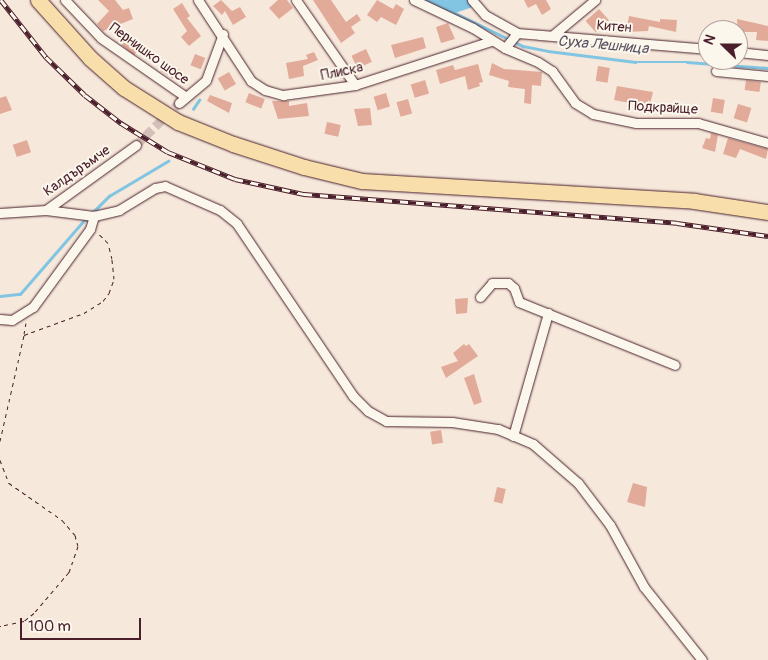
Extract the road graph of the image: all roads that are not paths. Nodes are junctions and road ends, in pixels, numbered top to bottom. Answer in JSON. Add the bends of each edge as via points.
{"nodes":[{"id":1,"x":38,"y":0,"type":"edge"},
{"id":2,"x":65,"y":0,"type":"edge"},
{"id":3,"x":198,"y":0,"type":"edge"},
{"id":4,"x":296,"y":0,"type":"edge"},
{"id":5,"x":414,"y":0,"type":"edge"},
{"id":6,"x":594,"y":0,"type":"edge"},
{"id":7,"x":473,"y":2,"type":"edge"},
{"id":8,"x":222,"y":34,"type":"junction"},
{"id":9,"x":517,"y":34,"type":"junction"},
{"id":10,"x":553,"y":34,"type":"junction"},
{"id":11,"x":491,"y":41,"type":"junction"},
{"id":12,"x":506,"y":46,"type":"junction"},
{"id":13,"x":698,"y":48,"type":"edge"},
{"id":14,"x":748,"y":53,"type":"edge"},
{"id":15,"x":768,"y":55,"type":"edge"},
{"id":16,"x":716,"y":71,"type":"dead end"},
{"id":17,"x":768,"y":76,"type":"edge"},
{"id":18,"x":355,"y":85,"type":"junction"},
{"id":19,"x":768,"y":144,"type":"edge"},
{"id":20,"x":136,"y":145,"type":"tunnel mouth"},
{"id":21,"x":46,"y":210,"type":"junction"},
{"id":22,"x":768,"y":212,"type":"edge"},
{"id":23,"x":0,"y":213,"type":"edge"},
{"id":24,"x":94,"y":216,"type":"junction"},
{"id":25,"x":480,"y":296,"type":"dead end"},
{"id":26,"x":548,"y":313,"type":"junction"},
{"id":27,"x":0,"y":319,"type":"edge"},
{"id":28,"x":675,"y":365,"type":"dead end"},
{"id":29,"x":513,"y":436,"type":"junction"},
{"id":30,"x":702,"y":660,"type":"edge"}],
"edges":[{"from":1,"to":22,"type":"highway","via":[[90,58],[124,88],[178,122],[304,167],[362,181],[685,201]]},
{"from":2,"to":8,"type":"street","name":"Пернишко шосе","via":[[101,38],[182,100],[206,80]]},
{"from":3,"to":8,"type":"street","name":"Плиска"},
{"from":4,"to":18,"type":"street"},
{"from":5,"to":11,"type":"street","name":"Подкрайще","via":[[473,28]]},
{"from":6,"to":10,"type":"street"},
{"from":7,"to":9,"type":"street","via":[[485,15]]},
{"from":8,"to":18,"type":"street","name":"Плиска","via":[[251,81],[265,90],[283,95]]},
{"from":9,"to":10,"type":"street","name":"Китен"},
{"from":9,"to":12,"type":"street"},
{"from":10,"to":13,"type":"street","name":"Китен"},
{"from":11,"to":12,"type":"street","name":"Подкрайще"},
{"from":11,"to":18,"type":"street","name":"Плиска"},
{"from":12,"to":19,"type":"street","name":"Подкрайще","via":[[552,71],[575,103],[593,114],[636,123],[698,123]]},
{"from":14,"to":15,"type":"street"},
{"from":16,"to":17,"type":"street"},
{"from":20,"to":21,"type":"street","name":"Калдъръмче"},
{"from":21,"to":23,"type":"street","name":"Калдъръмче"},
{"from":21,"to":24,"type":"street"},
{"from":24,"to":27,"type":"street","via":[[90,229],[28,312],[12,320]]},
{"from":24,"to":29,"type":"street","via":[[119,210],[155,188],[165,186],[220,210],[237,224],[353,396],[368,411],[386,421],[452,422],[498,429]]},
{"from":25,"to":26,"type":"street","via":[[492,283],[502,282],[514,288],[519,302]]},
{"from":26,"to":28,"type":"street"},
{"from":26,"to":29,"type":"street"},
{"from":29,"to":30,"type":"street","via":[[533,444],[578,483],[610,525],[644,587]]}]}
